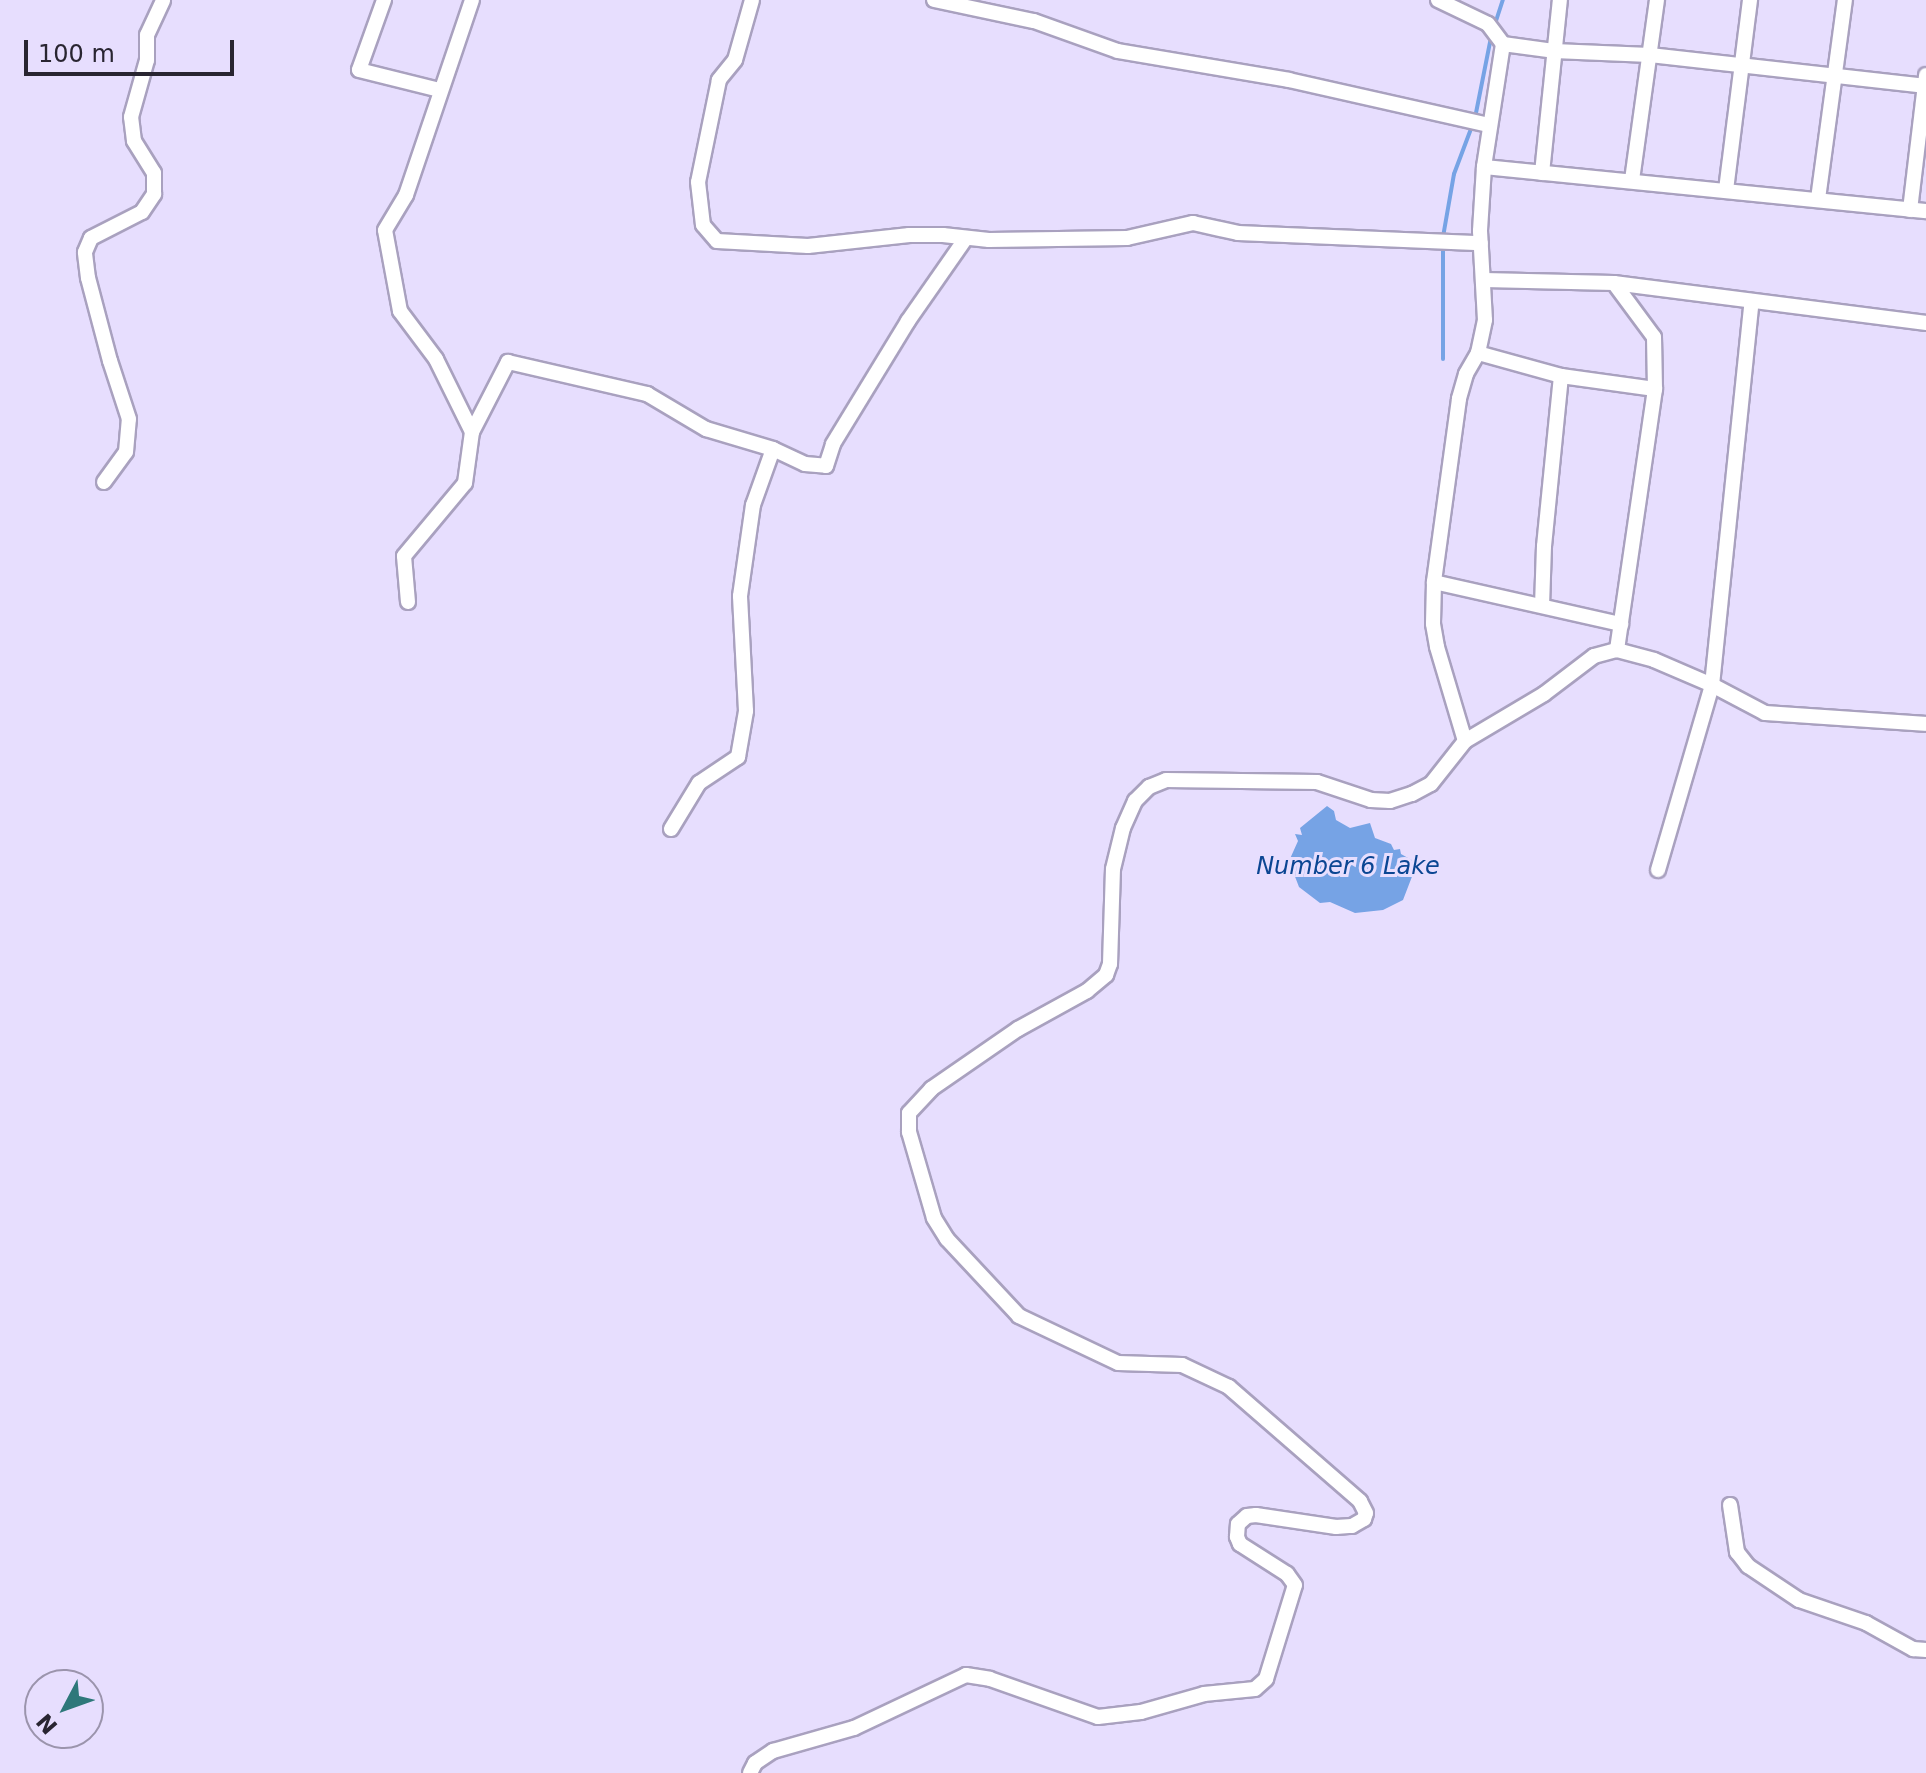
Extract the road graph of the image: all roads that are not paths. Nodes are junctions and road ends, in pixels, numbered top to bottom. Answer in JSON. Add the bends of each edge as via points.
{"nodes":[{"id":1,"x":163,"y":0,"type":"edge"},
{"id":2,"x":384,"y":0,"type":"edge"},
{"id":3,"x":472,"y":0,"type":"edge"},
{"id":4,"x":752,"y":0,"type":"edge"},
{"id":5,"x":934,"y":0,"type":"edge"},
{"id":6,"x":1438,"y":0,"type":"edge"},
{"id":7,"x":1560,"y":0,"type":"edge"},
{"id":8,"x":1657,"y":0,"type":"edge"},
{"id":9,"x":1750,"y":0,"type":"edge"},
{"id":10,"x":1845,"y":0,"type":"edge"},
{"id":11,"x":1503,"y":44,"type":"junction"},
{"id":12,"x":1554,"y":51,"type":"junction"},
{"id":13,"x":1650,"y":55,"type":"junction"},
{"id":14,"x":1741,"y":68,"type":"junction"},
{"id":15,"x":1832,"y":77,"type":"junction"},
{"id":16,"x":1926,"y":82,"type":"edge"},
{"id":17,"x":440,"y":90,"type":"junction"},
{"id":18,"x":1488,"y":125,"type":"junction"},
{"id":19,"x":1484,"y":167,"type":"junction"},
{"id":20,"x":1542,"y":173,"type":"junction"},
{"id":21,"x":1632,"y":180,"type":"junction"},
{"id":22,"x":1726,"y":190,"type":"junction"},
{"id":23,"x":1818,"y":199,"type":"junction"},
{"id":24,"x":1910,"y":210,"type":"junction"},
{"id":25,"x":1926,"y":211,"type":"edge"},
{"id":26,"x":966,"y":238,"type":"junction"},
{"id":27,"x":1481,"y":243,"type":"junction"},
{"id":28,"x":1484,"y":280,"type":"junction"},
{"id":29,"x":1614,"y":283,"type":"junction"},
{"id":30,"x":1752,"y":301,"type":"junction"},
{"id":31,"x":1926,"y":323,"type":"edge"},
{"id":32,"x":1478,"y":353,"type":"junction"},
{"id":33,"x":1561,"y":376,"type":"junction"},
{"id":34,"x":1655,"y":389,"type":"junction"},
{"id":35,"x":472,"y":432,"type":"junction"},
{"id":36,"x":773,"y":449,"type":"junction"},
{"id":37,"x":104,"y":482,"type":"dead end"},
{"id":38,"x":1434,"y":582,"type":"junction"},
{"id":39,"x":408,"y":602,"type":"dead end"},
{"id":40,"x":1542,"y":605,"type":"junction"},
{"id":41,"x":1621,"y":624,"type":"junction"},
{"id":42,"x":1617,"y":650,"type":"junction"},
{"id":43,"x":1712,"y":685,"type":"junction"},
{"id":44,"x":1926,"y":724,"type":"edge"},
{"id":45,"x":1465,"y":741,"type":"junction"},
{"id":46,"x":671,"y":829,"type":"dead end"},
{"id":47,"x":1658,"y":870,"type":"dead end"},
{"id":48,"x":1730,"y":1505,"type":"dead end"},
{"id":49,"x":1926,"y":1650,"type":"edge"},
{"id":50,"x":750,"y":1773,"type":"edge"}],
"edges":[{"from":1,"to":37,"type":"street","via":[[147,35],[147,60],[131,117],[134,141],[154,173],[154,194],[142,212],[91,238],[85,252],[129,419],[126,452]]},
{"from":2,"to":17,"type":"street","via":[[359,70]]},
{"from":3,"to":17,"type":"street"},
{"from":4,"to":26,"type":"street","via":[[735,60],[719,80],[705,139],[699,209],[710,234],[717,241],[808,246],[909,235]]},
{"from":5,"to":18,"type":"street","via":[[1034,21],[1118,51],[1289,80]]},
{"from":6,"to":11,"type":"street","via":[[1488,24]]},
{"from":7,"to":12,"type":"street"},
{"from":8,"to":13,"type":"street"},
{"from":9,"to":14,"type":"street"},
{"from":10,"to":15,"type":"street"},
{"from":11,"to":12,"type":"street"},
{"from":11,"to":18,"type":"street"},
{"from":12,"to":13,"type":"street"},
{"from":12,"to":20,"type":"street"},
{"from":13,"to":14,"type":"street"},
{"from":13,"to":21,"type":"street"},
{"from":14,"to":15,"type":"street"},
{"from":14,"to":22,"type":"street"},
{"from":15,"to":16,"type":"street"},
{"from":15,"to":23,"type":"street"},
{"from":16,"to":24,"type":"street"},
{"from":17,"to":35,"type":"street","via":[[406,195],[385,230],[400,311],[436,359]]},
{"from":18,"to":19,"type":"street"},
{"from":19,"to":20,"type":"street"},
{"from":19,"to":27,"type":"street"},
{"from":20,"to":21,"type":"street"},
{"from":21,"to":22,"type":"street"},
{"from":22,"to":23,"type":"street"},
{"from":23,"to":24,"type":"street"},
{"from":24,"to":25,"type":"street"},
{"from":26,"to":27,"type":"street","via":[[1127,238],[1193,223],[1238,233]]},
{"from":26,"to":36,"type":"street","via":[[858,403],[826,466],[805,464]]},
{"from":27,"to":28,"type":"street"},
{"from":28,"to":29,"type":"street"},
{"from":28,"to":32,"type":"street","via":[[1485,320]]},
{"from":29,"to":30,"type":"street"},
{"from":29,"to":34,"type":"street","via":[[1654,337]]},
{"from":30,"to":31,"type":"street"},
{"from":30,"to":43,"type":"street"},
{"from":32,"to":33,"type":"street"},
{"from":32,"to":38,"type":"street","via":[[1459,399]]},
{"from":33,"to":34,"type":"street"},
{"from":33,"to":40,"type":"street"},
{"from":34,"to":41,"type":"street"},
{"from":35,"to":36,"type":"street","via":[[508,362],[647,394],[706,429]]},
{"from":35,"to":39,"type":"street","via":[[465,483],[404,556]]},
{"from":36,"to":46,"type":"street","via":[[753,505],[740,596],[746,711],[738,757],[699,783]]},
{"from":38,"to":40,"type":"street"},
{"from":38,"to":45,"type":"street","via":[[1437,647]]},
{"from":40,"to":41,"type":"street"},
{"from":41,"to":42,"type":"street"},
{"from":42,"to":43,"type":"street"},
{"from":42,"to":45,"type":"street","via":[[1594,656],[1544,694]]},
{"from":43,"to":44,"type":"street","via":[[1765,713]]},
{"from":43,"to":47,"type":"street"},
{"from":45,"to":50,"type":"street","via":[[1431,784],[1390,801],[1317,782],[1166,780],[1149,787],[1135,801],[1123,828],[1113,869],[1106,975],[931,1089],[909,1113],[909,1132],[934,1218],[1019,1316],[1118,1363],[1182,1365],[1229,1387],[1364,1507],[1364,1519],[1352,1526],[1256,1515],[1238,1524],[1240,1544],[1287,1574],[1295,1585],[1266,1679],[1248,1691],[1204,1694],[1141,1712],[1098,1717],[966,1675],[854,1728],[773,1751]]},
{"from":48,"to":49,"type":"street","via":[[1737,1552],[1748,1566],[1799,1600]]}]}
